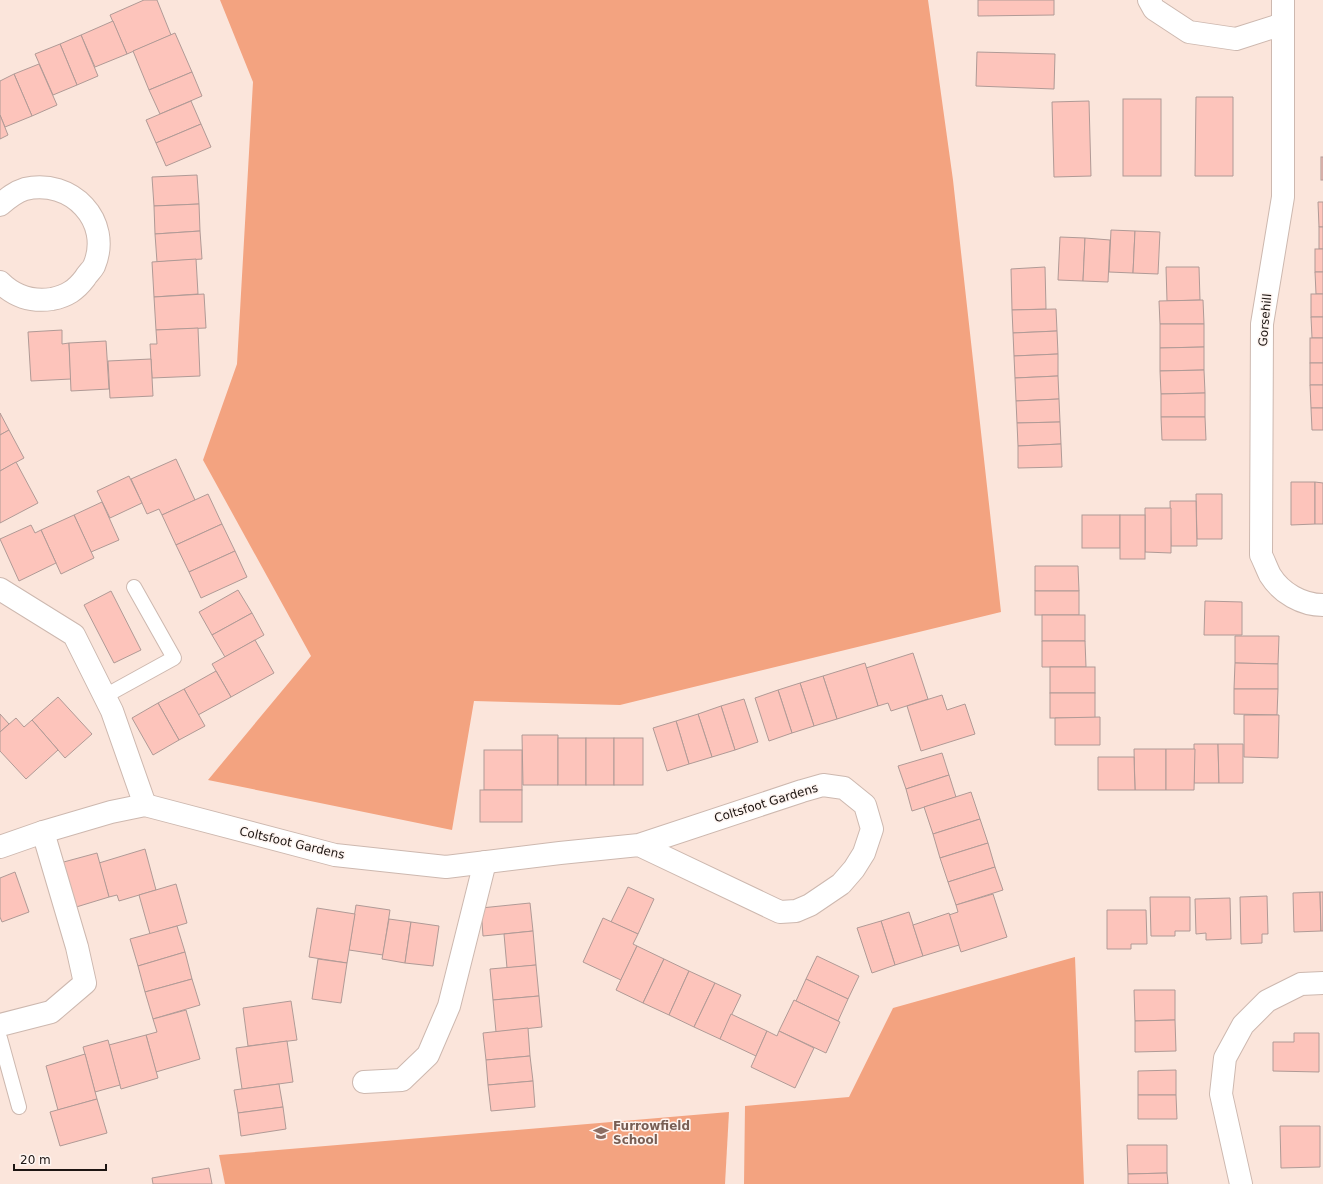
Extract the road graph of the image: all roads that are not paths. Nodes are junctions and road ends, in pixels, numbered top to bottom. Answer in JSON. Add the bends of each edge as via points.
{"nodes":[{"id":1,"x":1149,"y":0,"type":"edge"},
{"id":2,"x":1283,"y":0,"type":"edge"},
{"id":3,"x":1283,"y":24,"type":"junction"},
{"id":4,"x":0,"y":205,"type":"edge"},
{"id":5,"x":0,"y":282,"type":"edge"},
{"id":6,"x":134,"y":587,"type":"dead end"},
{"id":7,"x":0,"y":589,"type":"edge"},
{"id":8,"x":1323,"y":605,"type":"edge"},
{"id":9,"x":105,"y":696,"type":"junction"},
{"id":10,"x":145,"y":805,"type":"junction"},
{"id":11,"x":44,"y":832,"type":"junction"},
{"id":12,"x":639,"y":845,"type":"junction"},
{"id":13,"x":0,"y":847,"type":"edge"},
{"id":14,"x":485,"y":862,"type":"junction"},
{"id":15,"x":1323,"y":983,"type":"edge"},
{"id":16,"x":0,"y":1025,"type":"edge"},
{"id":17,"x":0,"y":1038,"type":"edge"},
{"id":18,"x":364,"y":1082,"type":"dead end"},
{"id":19,"x":19,"y":1107,"type":"dead end"},
{"id":20,"x":1241,"y":1184,"type":"edge"}],
"edges":[{"from":1,"to":3,"type":"street","via":[[1154,9],[1189,32],[1236,39]]},
{"from":2,"to":3,"type":"street","name":"Gorsehill"},
{"from":3,"to":8,"type":"street","name":"Gorsehill","via":[[1283,197],[1262,324],[1261,555],[1271,576],[1282,589],[1297,599],[1314,605]]},
{"from":4,"to":5,"type":"street","via":[[25,189],[44,187],[64,192],[77,199],[90,214],[97,232],[98,247],[94,267],[77,288],[59,297],[43,300],[23,298]]},
{"from":6,"to":9,"type":"lane","via":[[174,658]]},
{"from":7,"to":9,"type":"street","via":[[74,635]]},
{"from":9,"to":10,"type":"street"},
{"from":10,"to":11,"type":"street","name":"Coltsfoot Gardens","via":[[111,812]]},
{"from":10,"to":14,"type":"street","name":"Coltsfoot Gardens","via":[[335,855],[446,867]]},
{"from":11,"to":13,"type":"street","name":"Coltsfoot Gardens"},
{"from":11,"to":16,"type":"street","via":[[85,983],[51,1012]]},
{"from":12,"to":12,"type":"street","name":"Coltsfoot Gardens","via":[[823,786],[844,788],[865,805],[872,829],[864,853],[841,884],[796,912],[780,912]]},
{"from":12,"to":14,"type":"street","name":"Coltsfoot Gardens"},
{"from":14,"to":18,"type":"street","via":[[449,1006],[428,1055],[402,1080]]},
{"from":15,"to":20,"type":"street","via":[[1301,984],[1268,1001],[1243,1025],[1225,1058],[1221,1094]]},
{"from":17,"to":19,"type":"lane"}]}
